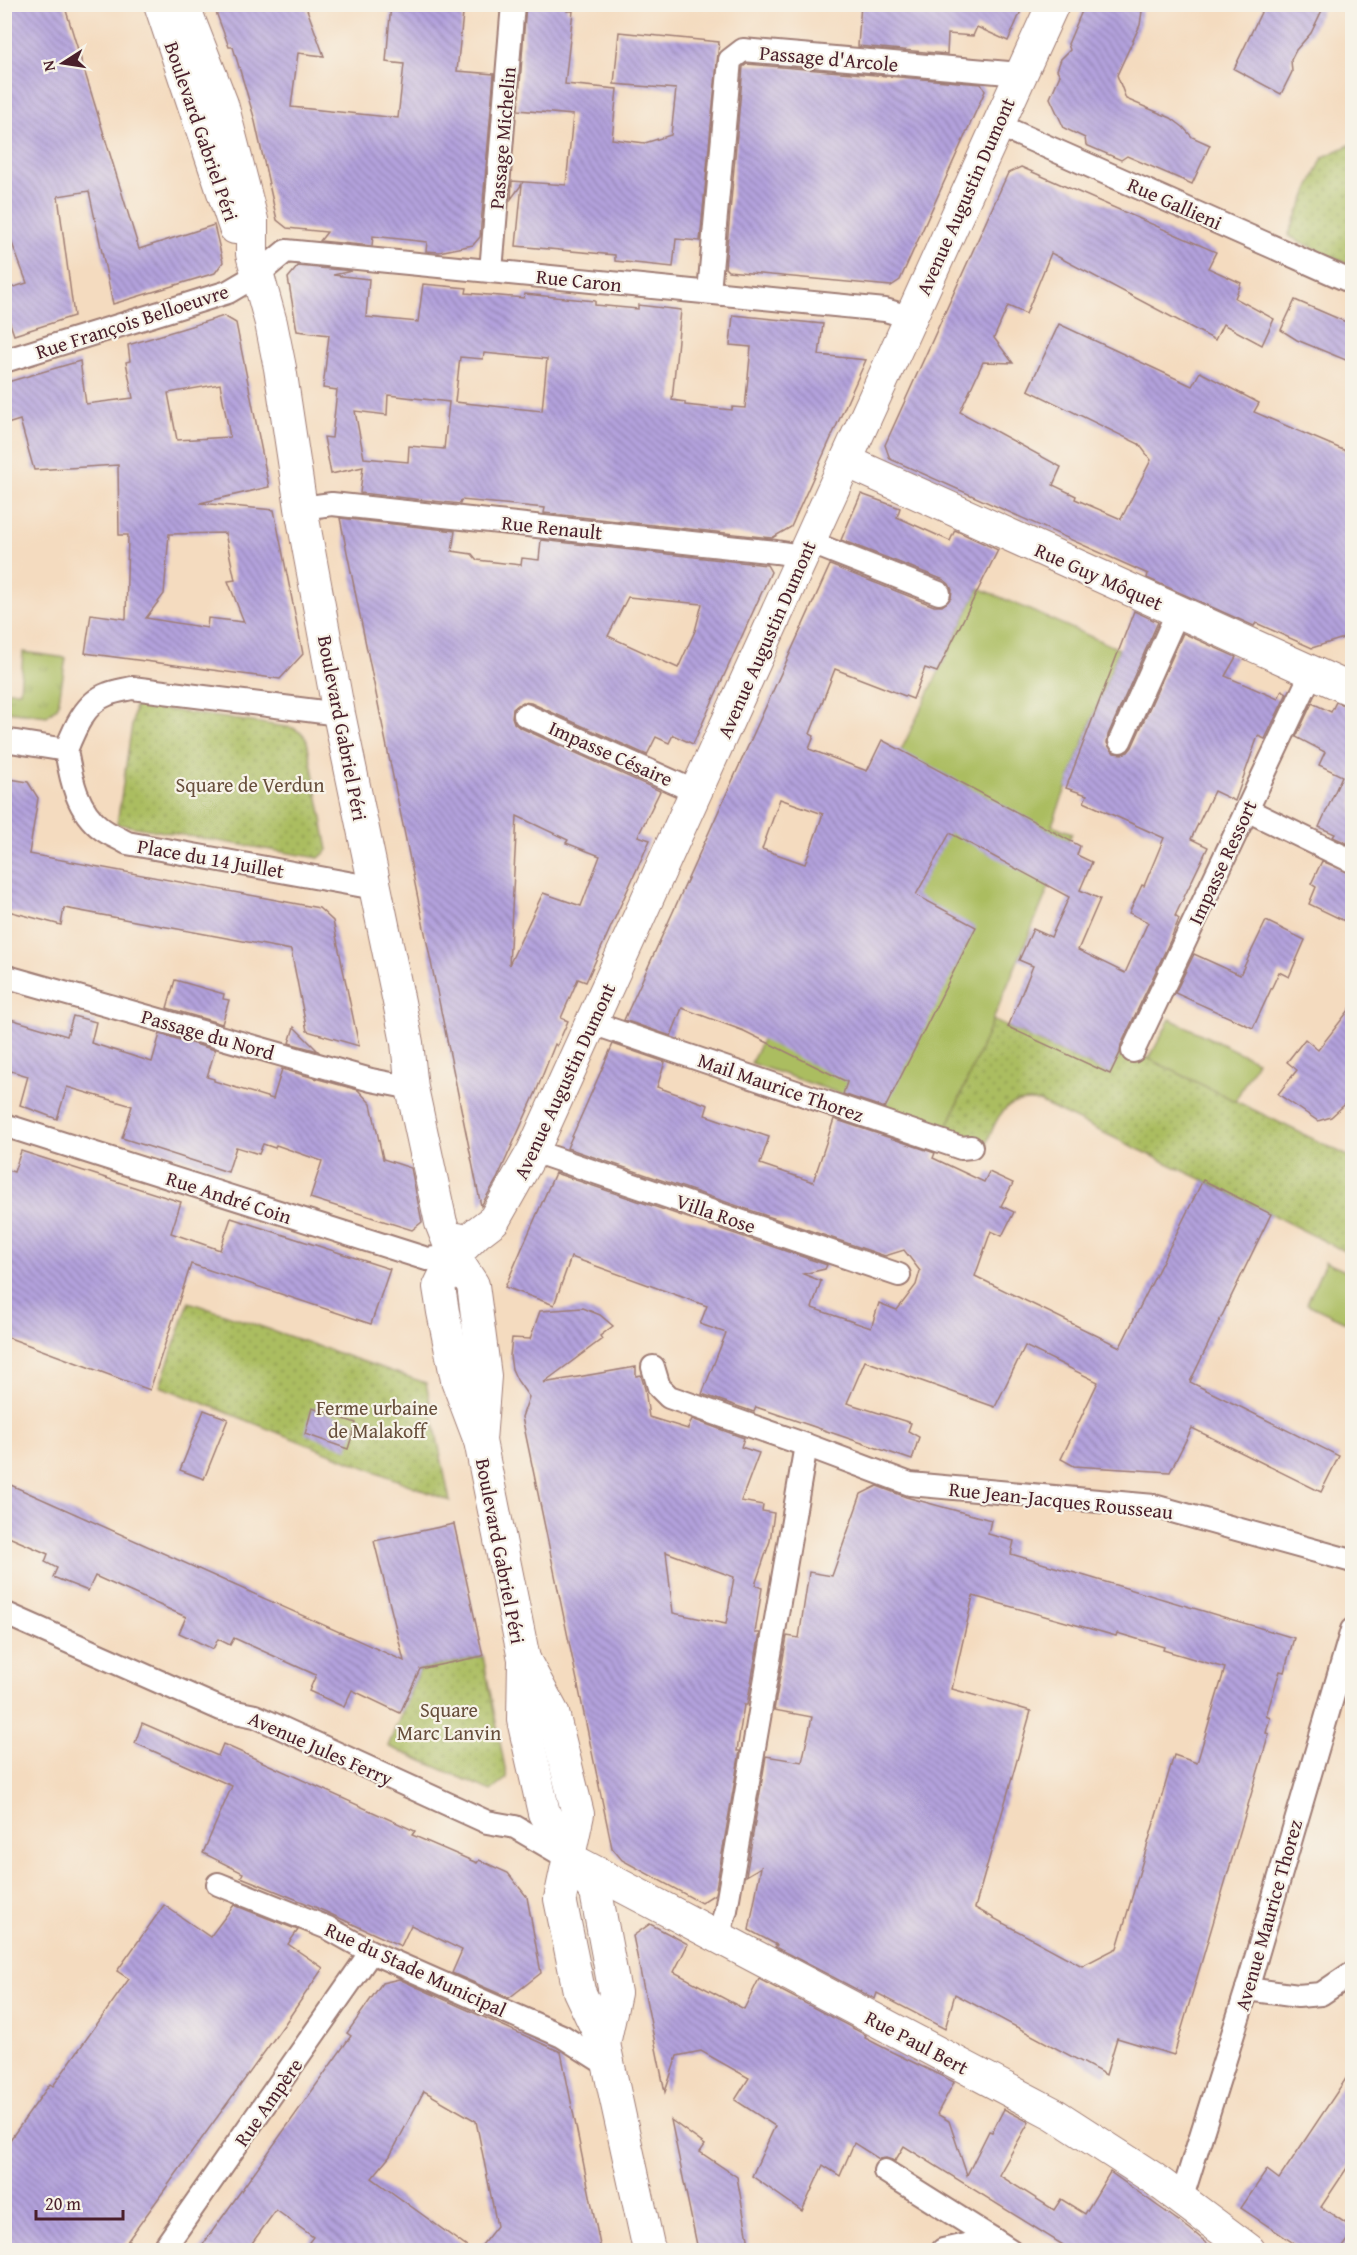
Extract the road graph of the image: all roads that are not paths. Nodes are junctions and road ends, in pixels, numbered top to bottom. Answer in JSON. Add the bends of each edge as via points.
{"nodes":[{"id":1,"x":160,"y":4,"type":"edge"},
{"id":2,"x":183,"y":4,"type":"edge"},
{"id":3,"x":513,"y":4,"type":"edge"},
{"id":4,"x":1053,"y":4,"type":"edge"},
{"id":5,"x":1020,"y":74,"type":"junction"},
{"id":6,"x":998,"y":125,"type":"junction"},
{"id":7,"x":255,"y":265,"type":"junction"},
{"id":8,"x":490,"y":271,"type":"junction"},
{"id":9,"x":1353,"y":282,"type":"edge"},
{"id":10,"x":709,"y":292,"type":"junction"},
{"id":11,"x":909,"y":317,"type":"junction"},
{"id":12,"x":4,"y":361,"type":"edge"},
{"id":13,"x":846,"y":461,"type":"junction"},
{"id":14,"x":301,"y":508,"type":"junction"},
{"id":15,"x":806,"y":549,"type":"junction"},
{"id":16,"x":939,"y":593,"type":"dead end"},
{"id":17,"x":1178,"y":611,"type":"junction"},
{"id":18,"x":1312,"y":672,"type":"junction"},
{"id":19,"x":1353,"y":690,"type":"edge"},
{"id":20,"x":339,"y":714,"type":"junction"},
{"id":21,"x":525,"y":715,"type":"dead end"},
{"id":22,"x":4,"y":740,"type":"edge"},
{"id":23,"x":1120,"y":741,"type":"dead end"},
{"id":24,"x":66,"y":750,"type":"junction"},
{"id":25,"x":696,"y":792,"type":"junction"},
{"id":26,"x":1247,"y":810,"type":"junction"},
{"id":27,"x":1353,"y":861,"type":"edge"},
{"id":28,"x":375,"y":888,"type":"junction"},
{"id":29,"x":4,"y":976,"type":"edge"},
{"id":30,"x":592,"y":1023,"type":"junction"},
{"id":31,"x":407,"y":1043,"type":"junction"},
{"id":32,"x":1133,"y":1051,"type":"dead end"},
{"id":33,"x":412,"y":1088,"type":"junction"},
{"id":34,"x":4,"y":1125,"type":"edge"},
{"id":35,"x":971,"y":1147,"type":"dead end"},
{"id":36,"x":533,"y":1151,"type":"junction"},
{"id":37,"x":454,"y":1256,"type":"junction"},
{"id":38,"x":899,"y":1275,"type":"dead end"},
{"id":39,"x":653,"y":1367,"type":"dead end"},
{"id":40,"x":806,"y":1445,"type":"junction"},
{"id":41,"x":1353,"y":1561,"type":"edge"},
{"id":42,"x":4,"y":1613,"type":"edge"},
{"id":43,"x":1353,"y":1630,"type":"edge"},
{"id":44,"x":569,"y":1858,"type":"junction"},
{"id":45,"x":218,"y":1884,"type":"dead end"},
{"id":46,"x":718,"y":1936,"type":"junction"},
{"id":47,"x":371,"y":1952,"type":"junction"},
{"id":48,"x":1353,"y":1972,"type":"edge"},
{"id":49,"x":1247,"y":1989,"type":"junction"},
{"id":50,"x":607,"y":2055,"type":"junction"},
{"id":51,"x":885,"y":2171,"type":"dead end"},
{"id":52,"x":1181,"y":2200,"type":"junction"},
{"id":53,"x":1002,"y":2245,"type":"edge"},
{"id":54,"x":163,"y":2250,"type":"edge"},
{"id":55,"x":649,"y":2250,"type":"edge"},
{"id":56,"x":943,"y":2250,"type":"edge"},
{"id":57,"x":1249,"y":2250,"type":"edge"}],
"edges":[{"from":1,"to":7,"type":"main road","name":"Boulevard Gabriel Péri","via":[[236,232]]},
{"from":2,"to":7,"type":"main road","name":"Boulevard Gabriel Péri","via":[[222,104],[254,227]]},
{"from":3,"to":8,"type":"street","name":"Passage Michelin"},
{"from":4,"to":5,"type":"main road","name":"Avenue Augustin Dumont"},
{"from":5,"to":6,"type":"main road","name":"Avenue Augustin Dumont"},
{"from":5,"to":10,"type":"street","name":"Passage d'Arcole","via":[[743,50],[730,60]]},
{"from":6,"to":9,"type":"street","name":"Rue Gallieni"},
{"from":6,"to":11,"type":"main road","name":"Avenue Augustin Dumont"},
{"from":7,"to":8,"type":"street","name":"Rue Caron","via":[[286,251]]},
{"from":7,"to":12,"type":"street","name":"Rue François Belloeuvre","via":[[228,292]]},
{"from":7,"to":14,"type":"main road","name":"Boulevard Gabriel Péri","via":[[280,368]]},
{"from":8,"to":10,"type":"street","name":"Rue Caron"},
{"from":10,"to":11,"type":"street","name":"Rue Caron","via":[[885,310]]},
{"from":11,"to":13,"type":"main road","name":"Avenue Augustin Dumont"},
{"from":13,"to":15,"type":"main road","name":"Avenue Augustin Dumont"},
{"from":13,"to":17,"type":"main road","name":"Rue Guy Môquet"},
{"from":14,"to":15,"type":"street","name":"Rue Renault","via":[[332,504],[776,552]]},
{"from":14,"to":20,"type":"main road","name":"Boulevard Gabriel Péri"},
{"from":15,"to":16,"type":"street","name":"Rue Renault"},
{"from":15,"to":25,"type":"main road","name":"Avenue Augustin Dumont"},
{"from":17,"to":18,"type":"main road","name":"Rue Guy Môquet"},
{"from":17,"to":23,"type":"street"},
{"from":18,"to":19,"type":"main road","name":"Rue Guy Môquet"},
{"from":18,"to":26,"type":"street","name":"Impasse Ressort"},
{"from":20,"to":24,"type":"street","via":[[132,688],[106,694],[86,711]]},
{"from":20,"to":28,"type":"main road","name":"Boulevard Gabriel Péri"},
{"from":21,"to":25,"type":"street","name":"Impasse Césaire"},
{"from":22,"to":24,"type":"street"},
{"from":24,"to":28,"type":"street","name":"Place du 14 Juillet","via":[[84,812],[102,829],[127,843]]},
{"from":25,"to":30,"type":"main road","name":"Avenue Augustin Dumont"},
{"from":26,"to":27,"type":"street"},
{"from":26,"to":32,"type":"street","name":"Impasse Ressort"},
{"from":28,"to":31,"type":"main road","name":"Boulevard Gabriel Péri"},
{"from":29,"to":33,"type":"street","name":"Passage du Nord","via":[[371,1080]]},
{"from":30,"to":35,"type":"street","name":"Mail Maurice Thorez","via":[[961,1148]]},
{"from":30,"to":36,"type":"main road","name":"Avenue Augustin Dumont"},
{"from":31,"to":33,"type":"main road","name":"Boulevard Gabriel Péri"},
{"from":31,"to":37,"type":"main road","via":[[425,1084],[455,1182],[462,1220]]},
{"from":33,"to":37,"type":"main road","name":"Boulevard Gabriel Péri","via":[[441,1223]]},
{"from":34,"to":37,"type":"street","name":"Rue André Coin","via":[[419,1257]]},
{"from":36,"to":37,"type":"main road","name":"Avenue Augustin Dumont","via":[[494,1220]]},
{"from":36,"to":38,"type":"street","name":"Villa Rose"},
{"from":37,"to":44,"type":"main road","name":"Boulevard Gabriel Péri","via":[[439,1287],[457,1380],[480,1442],[524,1659],[523,1720],[540,1799]]},
{"from":39,"to":40,"type":"street","name":"Rue Jean-Jacques Rousseau","via":[[659,1387],[669,1397]]},
{"from":40,"to":41,"type":"street","name":"Rue Jean-Jacques Rousseau","via":[[910,1484],[1154,1506]]},
{"from":40,"to":46,"type":"street","via":[[726,1910]]},
{"from":42,"to":44,"type":"street","name":"Avenue Jules Ferry","via":[[220,1709],[255,1716],[488,1822],[515,1827]]},
{"from":43,"to":49,"type":"street","name":"Avenue Maurice Thorez"},
{"from":44,"to":46,"type":"main road","name":"Rue Paul Bert"},
{"from":44,"to":50,"type":"main road","via":[[560,1899],[579,1991]]},
{"from":45,"to":47,"type":"street","name":"Rue du Stade Municipal","via":[[328,1928]]},
{"from":46,"to":52,"type":"main road","name":"Rue Paul Bert","via":[[1054,2114]]},
{"from":47,"to":50,"type":"street","name":"Rue du Stade Municipal"},
{"from":47,"to":54,"type":"street","name":"Rue Ampère"},
{"from":48,"to":49,"type":"street","via":[[1321,1994],[1298,1996]]},
{"from":49,"to":52,"type":"street","name":"Avenue Maurice Thorez"},
{"from":50,"to":55,"type":"main road"},
{"from":51,"to":53,"type":"street"},
{"from":52,"to":57,"type":"main road","name":"Rue Paul Bert"},
{"from":53,"to":56,"type":"street"}]}
